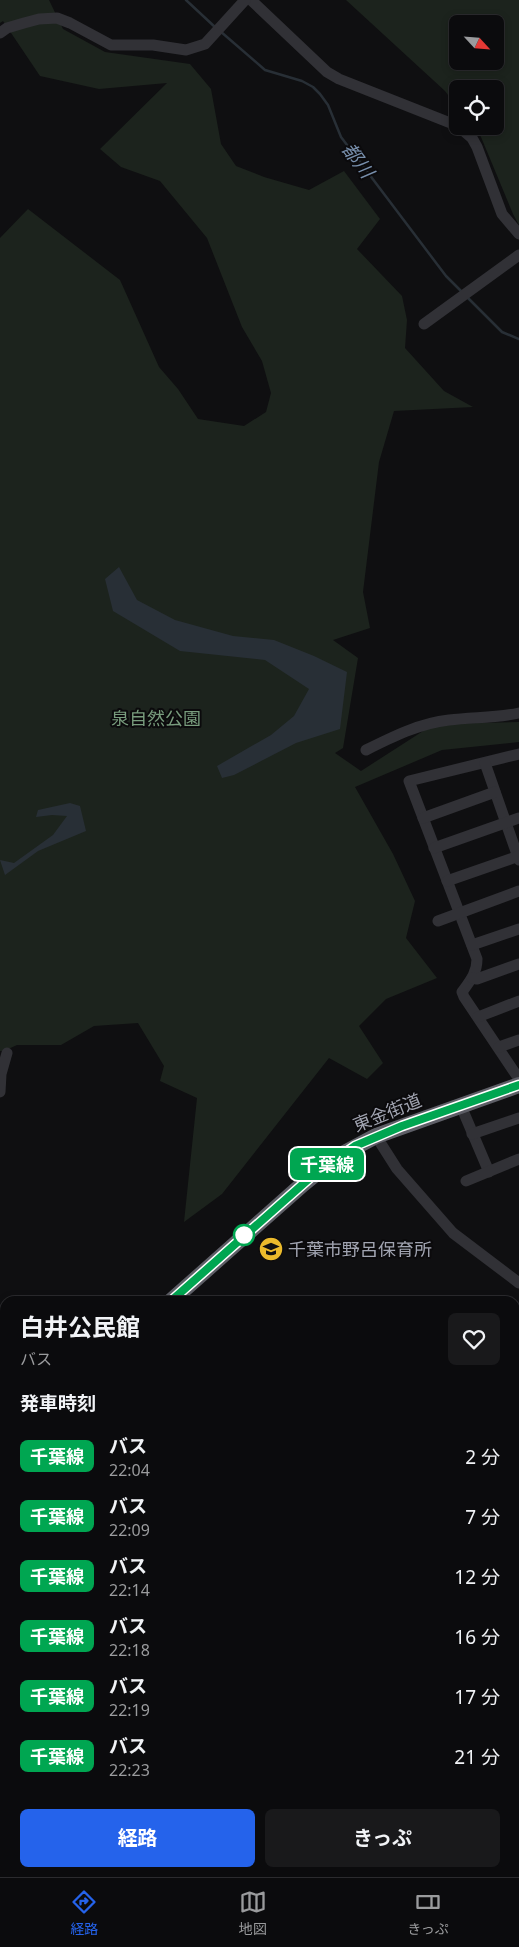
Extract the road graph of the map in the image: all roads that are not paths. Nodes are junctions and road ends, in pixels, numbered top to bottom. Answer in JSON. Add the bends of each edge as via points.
{"nodes":[{"id":1,"x":245,"y":0,"type":"edge"},
{"id":2,"x":251,"y":0,"type":"edge"},
{"id":3,"x":0,"y":33,"type":"edge"},
{"id":4,"x":449,"y":122,"type":"edge"},
{"id":5,"x":468,"y":135,"type":"edge"},
{"id":6,"x":519,"y":234,"type":"edge"},
{"id":7,"x":519,"y":255,"type":"edge"},
{"id":8,"x":424,"y":324,"type":"dead end"},
{"id":9,"x":519,"y":713,"type":"edge"},
{"id":10,"x":366,"y":750,"type":"dead end"},
{"id":11,"x":519,"y":754,"type":"edge"},
{"id":12,"x":485,"y":763,"type":"junction"},
{"id":13,"x":495,"y":792,"type":"junction"},
{"id":14,"x":423,"y":818,"type":"junction"},
{"id":15,"x":519,"y":818,"type":"edge"},
{"id":16,"x":506,"y":823,"type":"junction"},
{"id":17,"x":434,"y":848,"type":"junction"},
{"id":18,"x":519,"y":858,"type":"edge"},
{"id":19,"x":447,"y":881,"type":"junction"},
{"id":20,"x":519,"y":891,"type":"edge"},
{"id":21,"x":460,"y":912,"type":"junction"},
{"id":22,"x":438,"y":921,"type":"dead end"},
{"id":23,"x":519,"y":929,"type":"edge"},
{"id":24,"x":472,"y":945,"type":"junction"},
{"id":25,"x":519,"y":964,"type":"edge"},
{"id":26,"x":472,"y":978,"type":"junction"},
{"id":27,"x":519,"y":1001,"type":"edge"},
{"id":28,"x":478,"y":1017,"type":"junction"},
{"id":29,"x":519,"y":1040,"type":"edge"},
{"id":30,"x":499,"y":1047,"type":"junction"},
{"id":31,"x":7,"y":1054,"type":"dead end"},
{"id":32,"x":519,"y":1079,"type":"edge"},
{"id":33,"x":519,"y":1084,"type":"edge"},
{"id":34,"x":0,"y":1092,"type":"edge"},
{"id":35,"x":461,"y":1106,"type":"junction"},
{"id":36,"x":519,"y":1118,"type":"edge"},
{"id":37,"x":472,"y":1134,"type":"junction"},
{"id":38,"x":376,"y":1136,"type":"junction"},
{"id":39,"x":519,"y":1159,"type":"edge"},
{"id":40,"x":489,"y":1172,"type":"junction"},
{"id":41,"x":466,"y":1181,"type":"dead end"},
{"id":42,"x":519,"y":1283,"type":"edge"},
{"id":43,"x":177,"y":1296,"type":"edge"}],
"edges":[{"from":1,"to":3,"type":"street","via":[[205,44],[186,50],[152,45],[111,45],[57,18],[32,21]]},
{"from":2,"to":4,"type":"street","via":[[333,76]]},
{"from":5,"to":6,"type":"street","via":[[477,147],[502,214]]},
{"from":7,"to":8,"type":"street"},
{"from":9,"to":10,"type":"street","via":[[448,720],[403,732]]},
{"from":11,"to":12,"type":"street"},
{"from":12,"to":13,"type":"street"},
{"from":12,"to":14,"type":"street","via":[[409,781]]},
{"from":13,"to":14,"type":"street"},
{"from":13,"to":16,"type":"street"},
{"from":14,"to":17,"type":"street"},
{"from":15,"to":16,"type":"street"},
{"from":16,"to":17,"type":"street"},
{"from":16,"to":18,"type":"street"},
{"from":17,"to":19,"type":"street"},
{"from":18,"to":19,"type":"street"},
{"from":19,"to":21,"type":"street"},
{"from":20,"to":21,"type":"street"},
{"from":21,"to":22,"type":"street"},
{"from":21,"to":24,"type":"street"},
{"from":23,"to":24,"type":"street"},
{"from":24,"to":26,"type":"street","via":[[477,967]]},
{"from":25,"to":26,"type":"street"},
{"from":26,"to":28,"type":"street","via":[[462,992]]},
{"from":27,"to":28,"type":"street"},
{"from":28,"to":30,"type":"street"},
{"from":29,"to":30,"type":"street"},
{"from":30,"to":32,"type":"street"},
{"from":31,"to":34,"type":"street"},
{"from":33,"to":35,"type":"highway","name":"東金街道"},
{"from":35,"to":37,"type":"street"},
{"from":35,"to":38,"type":"highway","name":"東金街道"},
{"from":36,"to":37,"type":"street"},
{"from":37,"to":40,"type":"street"},
{"from":38,"to":42,"type":"street","via":[[397,1169],[453,1233]]},
{"from":38,"to":43,"type":"highway","name":"東金街道","via":[[320,1170]]},
{"from":39,"to":40,"type":"street"},
{"from":40,"to":41,"type":"street"}]}
